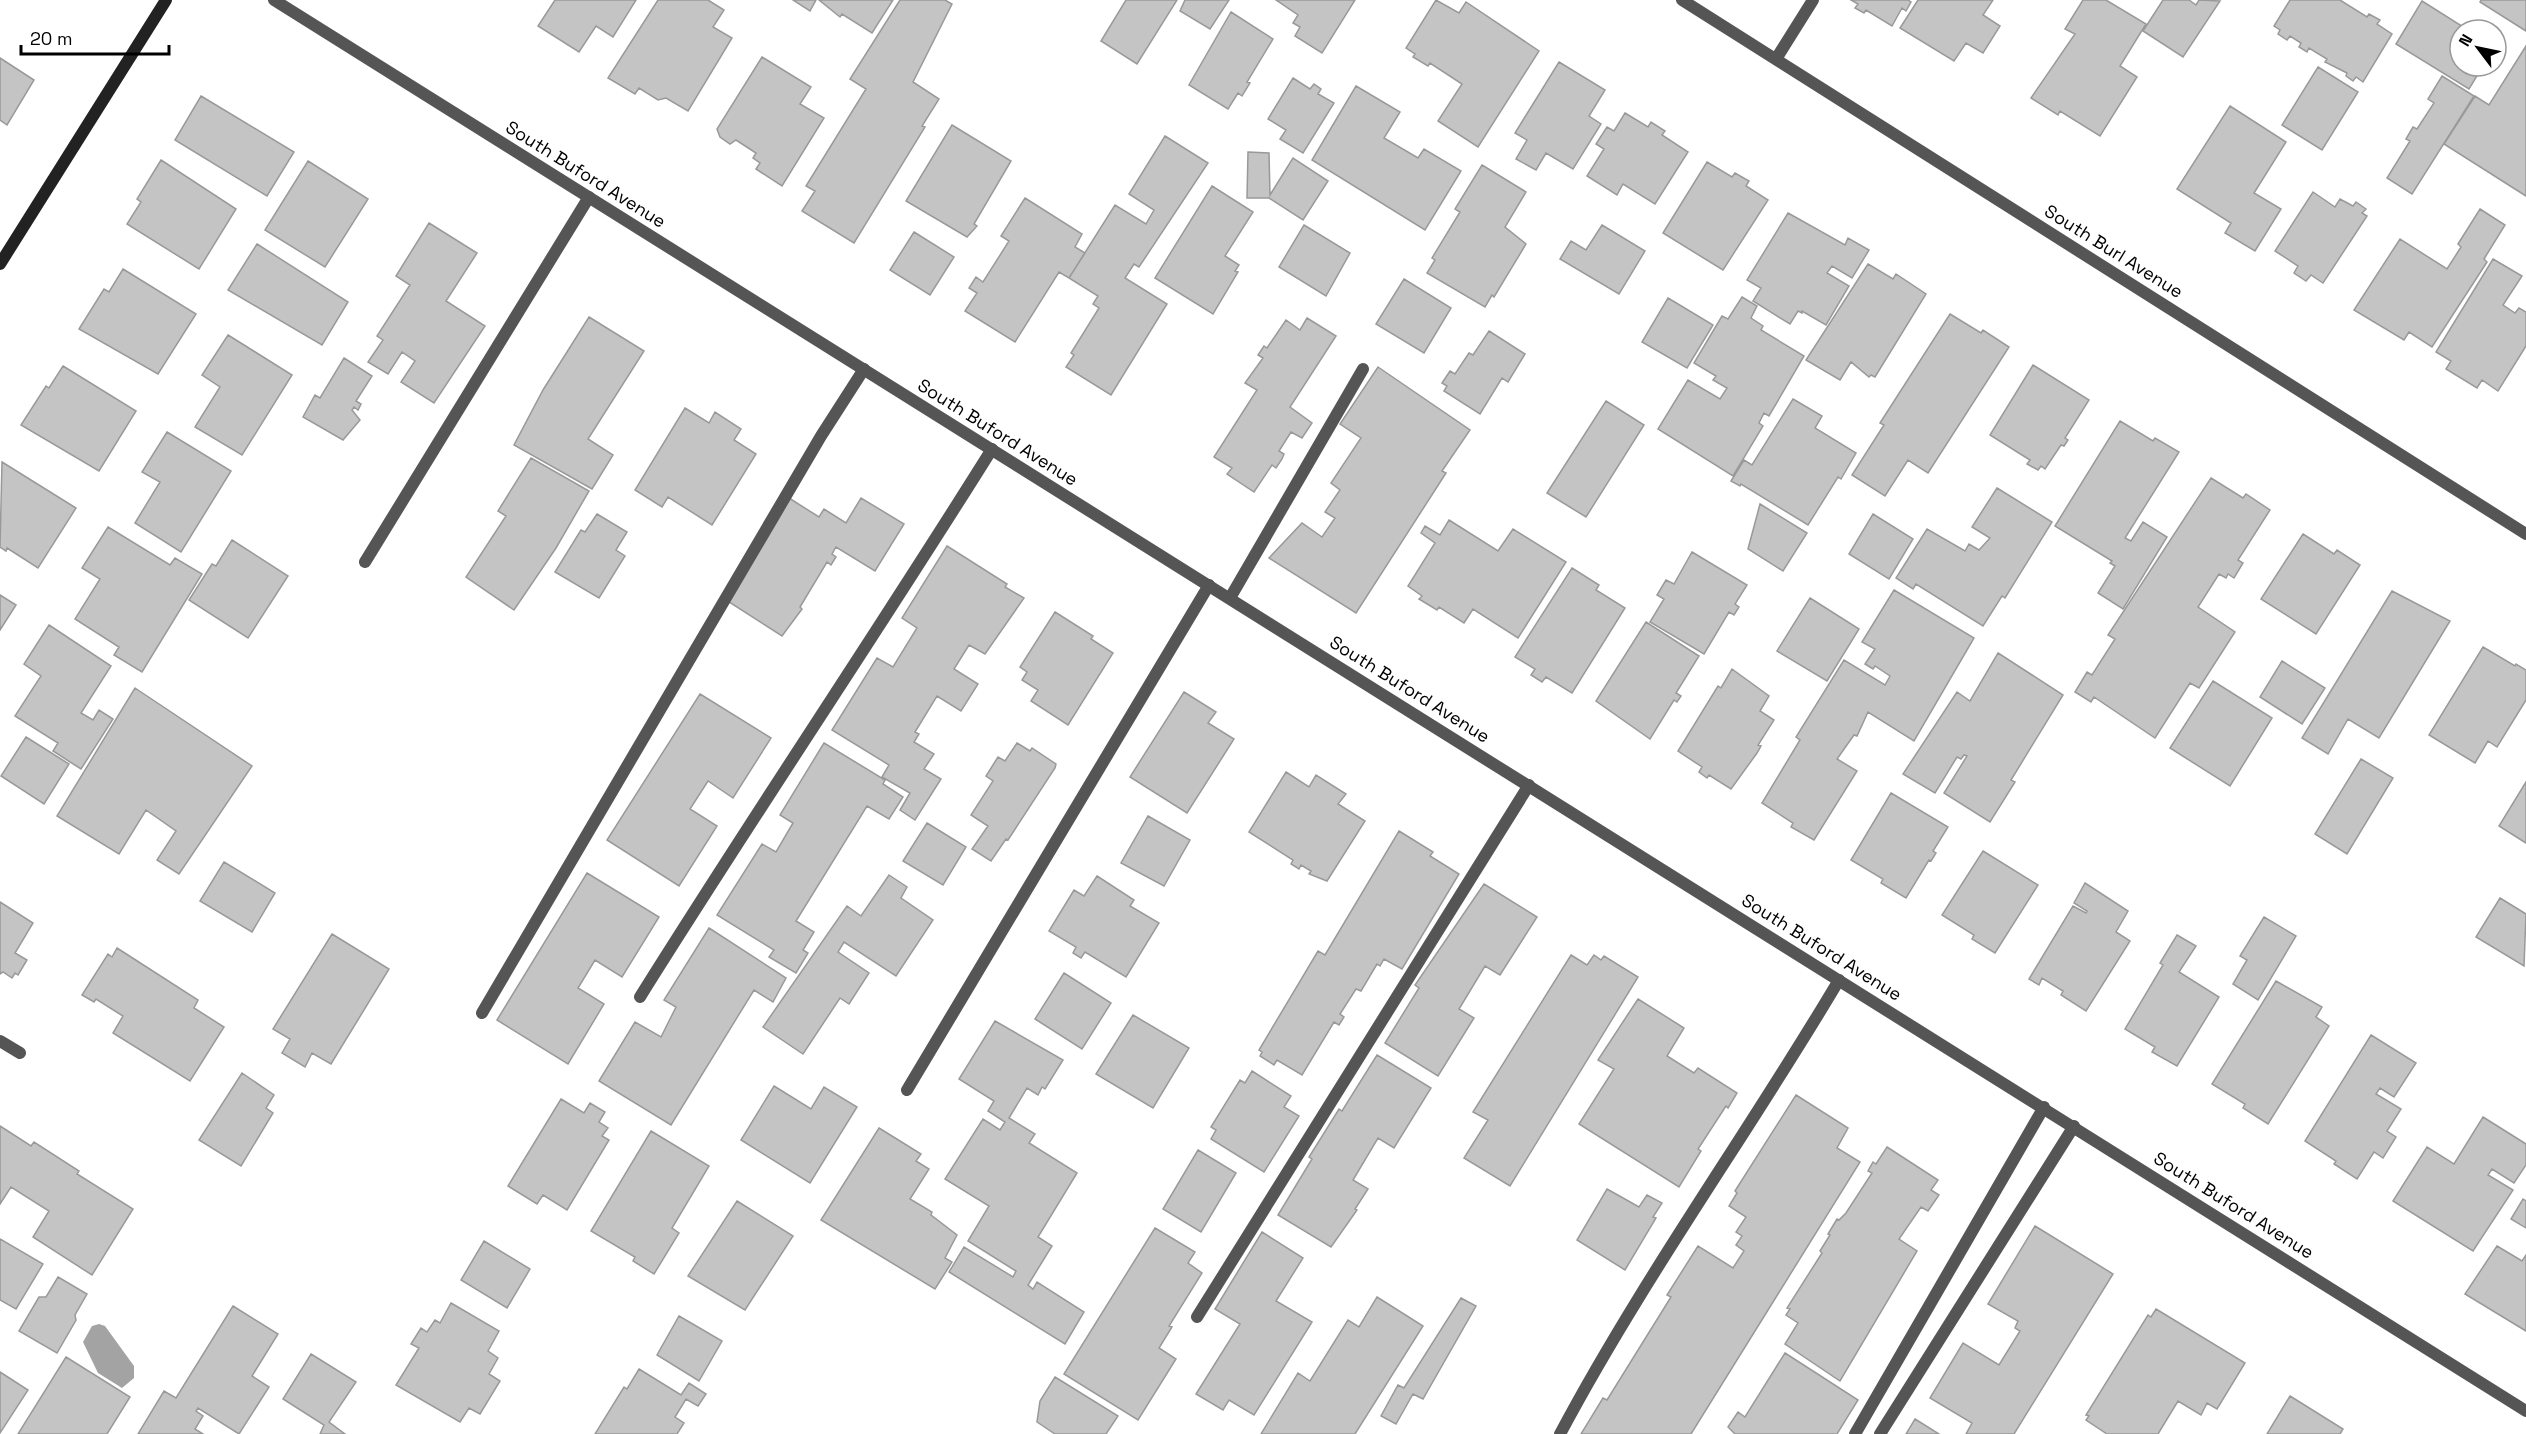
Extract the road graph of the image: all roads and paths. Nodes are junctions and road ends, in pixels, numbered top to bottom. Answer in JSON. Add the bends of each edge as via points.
{"nodes":[{"id":1,"x":166,"y":0,"type":"edge"},
{"id":2,"x":274,"y":0,"type":"edge"},
{"id":3,"x":1682,"y":0,"type":"edge"},
{"id":4,"x":1813,"y":0,"type":"edge"},
{"id":5,"x":1776,"y":59,"type":"junction"},
{"id":6,"x":589,"y":197,"type":"junction"},
{"id":7,"x":0,"y":264,"type":"edge"},
{"id":8,"x":864,"y":369,"type":"junction"},
{"id":9,"x":1363,"y":369,"type":"dead end"},
{"id":10,"x":992,"y":449,"type":"junction"},
{"id":11,"x":2526,"y":534,"type":"edge"},
{"id":12,"x":365,"y":562,"type":"dead end"},
{"id":13,"x":1209,"y":585,"type":"junction"},
{"id":14,"x":1230,"y":598,"type":"junction"},
{"id":15,"x":1529,"y":785,"type":"junction"},
{"id":16,"x":1839,"y":980,"type":"junction"},
{"id":17,"x":640,"y":997,"type":"dead end"},
{"id":18,"x":482,"y":1013,"type":"dead end"},
{"id":19,"x":0,"y":1041,"type":"edge"},
{"id":20,"x":20,"y":1053,"type":"dead end"},
{"id":21,"x":907,"y":1090,"type":"dead end"},
{"id":22,"x":2044,"y":1107,"type":"junction"},
{"id":23,"x":2074,"y":1126,"type":"junction"},
{"id":24,"x":1197,"y":1317,"type":"dead end"},
{"id":25,"x":2526,"y":1411,"type":"edge"},
{"id":26,"x":1560,"y":1434,"type":"edge"},
{"id":27,"x":1856,"y":1434,"type":"edge"},
{"id":28,"x":1880,"y":1434,"type":"edge"}],
"edges":[{"from":1,"to":7,"type":"street"},
{"from":2,"to":6,"type":"street","name":"South Buford Avenue"},
{"from":3,"to":5,"type":"street","name":"South Burl Avenue"},
{"from":4,"to":5,"type":"street"},
{"from":5,"to":11,"type":"street","name":"South Burl Avenue"},
{"from":6,"to":8,"type":"street","name":"South Buford Avenue"},
{"from":6,"to":12,"type":"street"},
{"from":8,"to":10,"type":"street","name":"South Buford Avenue"},
{"from":8,"to":18,"type":"street"},
{"from":9,"to":14,"type":"street"},
{"from":10,"to":13,"type":"street","name":"South Buford Avenue"},
{"from":10,"to":17,"type":"street"},
{"from":13,"to":14,"type":"street","name":"South Buford Avenue"},
{"from":13,"to":21,"type":"street"},
{"from":14,"to":15,"type":"street","name":"South Buford Avenue"},
{"from":15,"to":16,"type":"street","name":"South Buford Avenue"},
{"from":15,"to":24,"type":"street"},
{"from":16,"to":22,"type":"street","name":"South Buford Avenue"},
{"from":16,"to":26,"type":"street","via":[[1776,1087],[1595,1367]]},
{"from":19,"to":20,"type":"street"},
{"from":22,"to":23,"type":"street","name":"South Buford Avenue"},
{"from":22,"to":27,"type":"street"},
{"from":23,"to":25,"type":"street","name":"South Buford Avenue"},
{"from":23,"to":28,"type":"street"}]}
